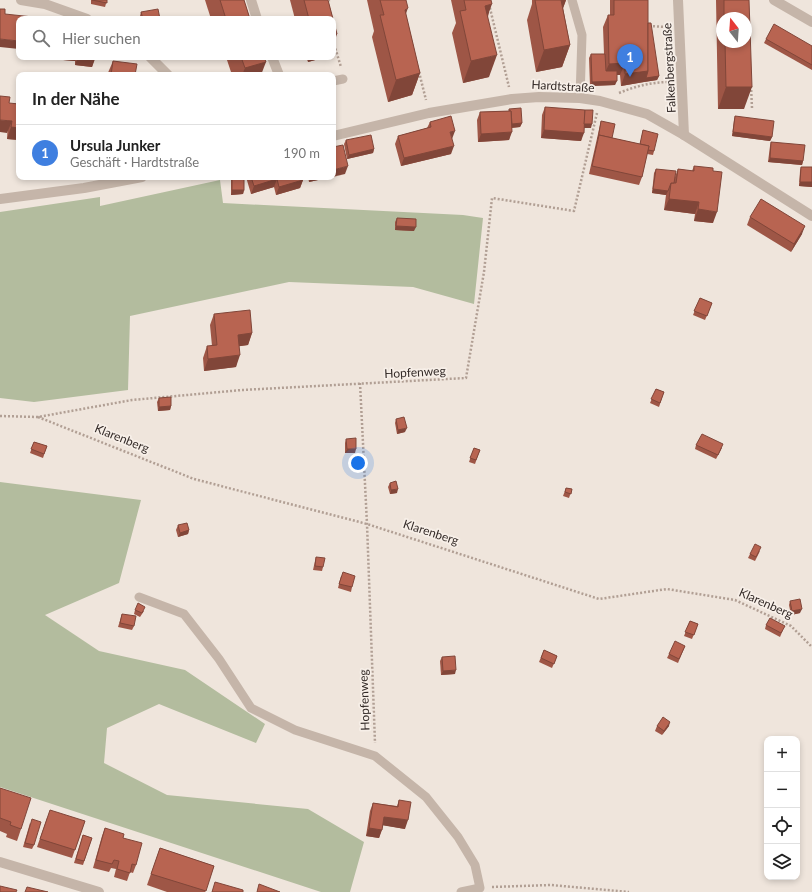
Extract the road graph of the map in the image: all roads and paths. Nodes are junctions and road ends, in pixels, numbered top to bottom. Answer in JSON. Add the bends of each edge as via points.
{"nodes":[{"id":1,"x":21,"y":0,"type":"edge"},
{"id":2,"x":251,"y":0,"type":"edge"},
{"id":3,"x":330,"y":0,"type":"edge"},
{"id":4,"x":488,"y":0,"type":"edge"},
{"id":5,"x":572,"y":0,"type":"edge"},
{"id":6,"x":678,"y":0,"type":"edge"},
{"id":7,"x":774,"y":0,"type":"edge"},
{"id":8,"x":320,"y":2,"type":"edge"},
{"id":9,"x":79,"y":16,"type":"edge"},
{"id":10,"x":256,"y":16,"type":"edge"},
{"id":11,"x":646,"y":20,"type":"edge"},
{"id":12,"x":812,"y":22,"type":"edge"},
{"id":13,"x":680,"y":28,"type":"junction"},
{"id":14,"x":499,"y":48,"type":"junction"},
{"id":15,"x":336,"y":49,"type":"edge"},
{"id":16,"x":494,"y":50,"type":"edge"},
{"id":17,"x":153,"y":60,"type":"edge"},
{"id":18,"x":273,"y":60,"type":"edge"},
{"id":19,"x":418,"y":70,"type":"edge"},
{"id":20,"x":165,"y":72,"type":"edge"},
{"id":21,"x":278,"y":72,"type":"edge"},
{"id":22,"x":420,"y":76,"type":"junction"},
{"id":23,"x":414,"y":78,"type":"edge"},
{"id":24,"x":343,"y":79,"type":"joint"},
{"id":25,"x":336,"y":81,"type":"edge"},
{"id":26,"x":667,"y":82,"type":"dead end"},
{"id":27,"x":751,"y":85,"type":"edge"},
{"id":28,"x":632,"y":87,"type":"dead end"},
{"id":29,"x":580,"y":98,"type":"junction"},
{"id":30,"x":512,"y":99,"type":"junction"},
{"id":31,"x":600,"y":101,"type":"junction"},
{"id":32,"x":752,"y":108,"type":"edge"},
{"id":33,"x":429,"y":114,"type":"junction"},
{"id":34,"x":684,"y":134,"type":"junction"},
{"id":35,"x":336,"y":135,"type":"edge"},
{"id":36,"x":126,"y":180,"type":"edge"},
{"id":37,"x":0,"y":199,"type":"edge"},
{"id":38,"x":812,"y":216,"type":"edge"},
{"id":39,"x":360,"y":384,"type":"junction"},
{"id":40,"x":0,"y":416,"type":"edge"},
{"id":41,"x":38,"y":417,"type":"junction"},
{"id":42,"x":367,"y":524,"type":"junction"},
{"id":43,"x":138,"y":596,"type":"dead end"},
{"id":44,"x":812,"y":647,"type":"edge"},
{"id":45,"x":375,"y":756,"type":"junction"},
{"id":46,"x":0,"y":862,"type":"edge"},
{"id":47,"x":480,"y":888,"type":"junction"},
{"id":48,"x":99,"y":892,"type":"edge"},
{"id":49,"x":461,"y":892,"type":"edge"},
{"id":50,"x":629,"y":892,"type":"edge"}],
"edges":[{"from":1,"to":9,"type":"street","via":[[45,4]]},
{"from":2,"to":10,"type":"street"},
{"from":3,"to":8,"type":"path"},
{"from":4,"to":14,"type":"path"},
{"from":5,"to":29,"type":"lane","via":[[582,35]]},
{"from":6,"to":13,"type":"street","name":"Falkenbergstraße"},
{"from":7,"to":12,"type":"street"},
{"from":11,"to":13,"type":"path","via":[[646,27]]},
{"from":13,"to":34,"type":"street","name":"Falkenbergstraße"},
{"from":14,"to":16,"type":"path"},
{"from":14,"to":30,"type":"path"},
{"from":15,"to":24,"type":"path"},
{"from":17,"to":20,"type":"street"},
{"from":18,"to":21,"type":"street"},
{"from":19,"to":22,"type":"path"},
{"from":22,"to":23,"type":"path"},
{"from":22,"to":33,"type":"path"},
{"from":24,"to":25,"type":"lane"},
{"from":26,"to":28,"type":"path"},
{"from":27,"to":32,"type":"path"},
{"from":29,"to":30,"type":"street","name":"Hardtstraße"},
{"from":29,"to":31,"type":"street","name":"Hardtstraße"},
{"from":30,"to":33,"type":"street","name":"Hardtstraße"},
{"from":31,"to":34,"type":"street","name":"Hardtstraße","via":[[647,114]]},
{"from":31,"to":39,"type":"path","name":"Hopfenweg","via":[[574,210],[492,198],[484,272],[466,378]]},
{"from":33,"to":35,"type":"street","name":"Hardtstraße"},
{"from":34,"to":38,"type":"street","name":"Hardtstraße"},
{"from":36,"to":37,"type":"street"},
{"from":39,"to":41,"type":"path","name":"Klarenberg","via":[[242,390],[132,400]]},
{"from":39,"to":42,"type":"path","name":"Hopfenweg"},
{"from":40,"to":41,"type":"path","name":"Klarenberg"},
{"from":41,"to":42,"type":"path","name":"Klarenberg","via":[[194,479]]},
{"from":42,"to":44,"type":"path","name":"Klarenberg","via":[[600,599],[667,588],[735,600],[791,626]]},
{"from":42,"to":45,"type":"path","name":"Hopfenweg"},
{"from":43,"to":45,"type":"lane","via":[[184,614],[219,659],[251,708],[295,730]]},
{"from":45,"to":47,"type":"lane","via":[[426,797],[458,837],[475,866]]},
{"from":46,"to":48,"type":"street"},
{"from":47,"to":49,"type":"lane"},
{"from":47,"to":50,"type":"path","via":[[551,885]]}]}
